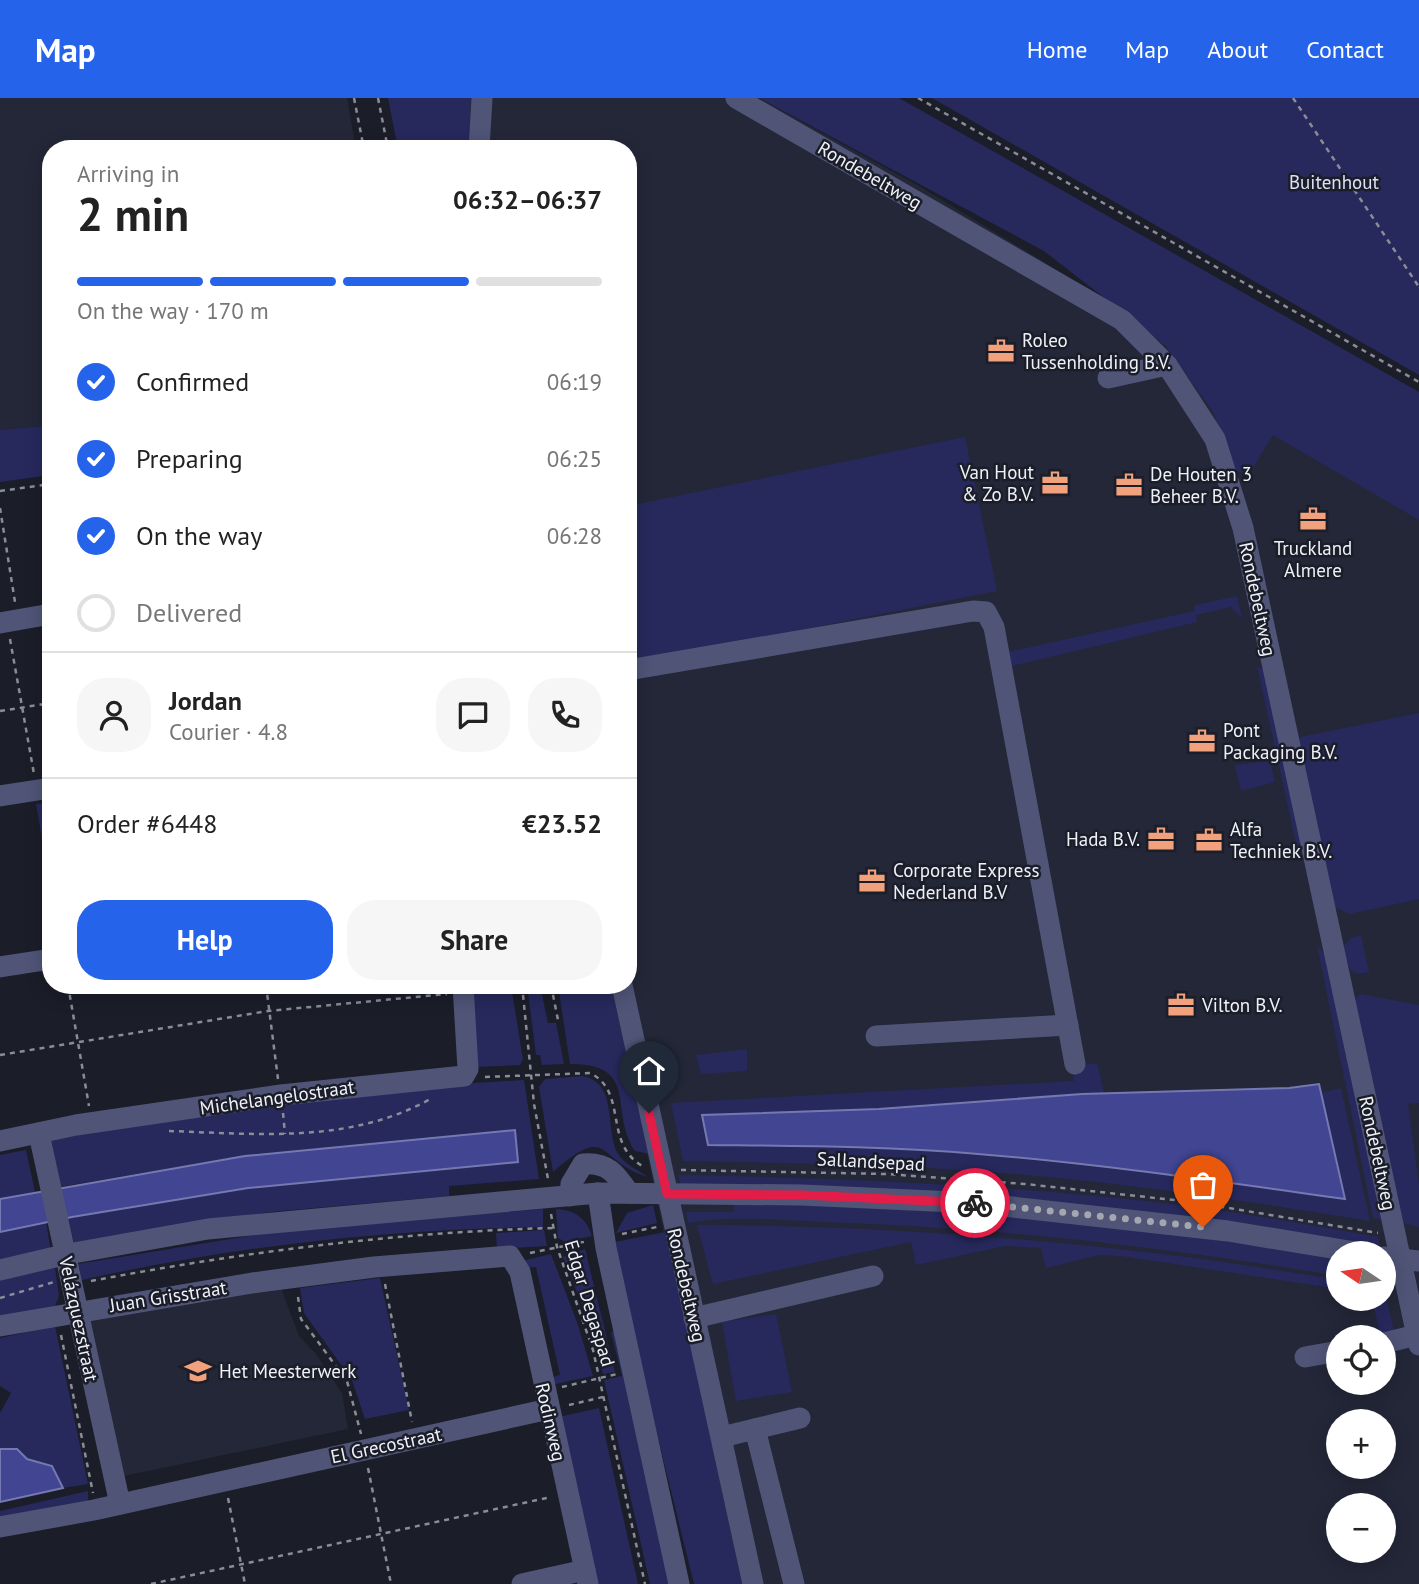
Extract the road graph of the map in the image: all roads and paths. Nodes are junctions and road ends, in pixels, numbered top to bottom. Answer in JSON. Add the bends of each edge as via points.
{"nodes":[{"id":1,"x":354,"y":98,"type":"edge"},
{"id":2,"x":378,"y":98,"type":"edge"},
{"id":3,"x":482,"y":98,"type":"edge"},
{"id":4,"x":736,"y":98,"type":"edge"},
{"id":5,"x":918,"y":98,"type":"edge"},
{"id":6,"x":1293,"y":98,"type":"edge"},
{"id":7,"x":361,"y":140,"type":"edge"},
{"id":8,"x":386,"y":140,"type":"edge"},
{"id":9,"x":480,"y":140,"type":"edge"},
{"id":10,"x":1419,"y":287,"type":"edge"},
{"id":11,"x":1167,"y":365,"type":"junction"},
{"id":12,"x":1108,"y":378,"type":"dead end"},
{"id":13,"x":1419,"y":382,"type":"edge"},
{"id":14,"x":42,"y":485,"type":"edge"},
{"id":15,"x":0,"y":491,"type":"edge"},
{"id":16,"x":0,"y":508,"type":"edge"},
{"id":17,"x":42,"y":615,"type":"edge"},
{"id":18,"x":8,"y":621,"type":"edge"},
{"id":19,"x":637,"y":668,"type":"edge"},
{"id":20,"x":42,"y":704,"type":"edge"},
{"id":21,"x":22,"y":707,"type":"junction"},
{"id":22,"x":0,"y":711,"type":"edge"},
{"id":23,"x":42,"y":782,"type":"edge"},
{"id":24,"x":42,"y":789,"type":"edge"},
{"id":25,"x":0,"y":796,"type":"edge"},
{"id":26,"x":42,"y":960,"type":"edge"},
{"id":27,"x":0,"y":967,"type":"edge"},
{"id":28,"x":70,"y":994,"type":"edge"},
{"id":29,"x":266,"y":994,"type":"edge"},
{"id":30,"x":415,"y":994,"type":"edge"},
{"id":31,"x":459,"y":994,"type":"edge"},
{"id":32,"x":523,"y":994,"type":"edge"},
{"id":33,"x":553,"y":994,"type":"edge"},
{"id":34,"x":624,"y":994,"type":"edge"},
{"id":35,"x":268,"y":1011,"type":"junction"},
{"id":36,"x":558,"y":1020,"type":"dead end"},
{"id":37,"x":1068,"y":1025,"type":"junction"},
{"id":38,"x":876,"y":1035,"type":"dead end"},
{"id":39,"x":78,"y":1040,"type":"junction"},
{"id":40,"x":0,"y":1055,"type":"edge"},
{"id":41,"x":1075,"y":1064,"type":"dead end"},
{"id":42,"x":533,"y":1074,"type":"junction"},
{"id":43,"x":456,"y":1078,"type":"junction"},
{"id":44,"x":281,"y":1095,"type":"junction"},
{"id":45,"x":92,"y":1123,"type":"junction"},
{"id":46,"x":159,"y":1130,"type":"dead end"},
{"id":47,"x":39,"y":1134,"type":"junction"},
{"id":48,"x":285,"y":1134,"type":"junction"},
{"id":49,"x":0,"y":1141,"type":"edge"},
{"id":50,"x":662,"y":1170,"type":"junction"},
{"id":51,"x":598,"y":1193,"type":"junction"},
{"id":52,"x":629,"y":1193,"type":"junction"},
{"id":53,"x":667,"y":1194,"type":"junction"},
{"id":54,"x":560,"y":1197,"type":"junction"},
{"id":55,"x":553,"y":1228,"type":"junction"},
{"id":56,"x":1396,"y":1235,"type":"junction"},
{"id":57,"x":63,"y":1247,"type":"junction"},
{"id":58,"x":1326,"y":1247,"type":"edge"},
{"id":59,"x":1402,"y":1259,"type":"edge"},
{"id":60,"x":514,"y":1260,"type":"joint"},
{"id":61,"x":381,"y":1266,"type":"junction"},
{"id":62,"x":0,"y":1270,"type":"edge"},
{"id":63,"x":873,"y":1276,"type":"dead end"},
{"id":64,"x":295,"y":1278,"type":"junction"},
{"id":65,"x":78,"y":1280,"type":"junction"},
{"id":66,"x":0,"y":1298,"type":"edge"},
{"id":67,"x":66,"y":1313,"type":"junction"},
{"id":68,"x":694,"y":1318,"type":"junction"},
{"id":69,"x":0,"y":1326,"type":"edge"},
{"id":70,"x":1418,"y":1340,"type":"edge"},
{"id":71,"x":1396,"y":1342,"type":"edge"},
{"id":72,"x":1326,"y":1353,"type":"edge"},
{"id":73,"x":1305,"y":1357,"type":"dead end"},
{"id":74,"x":617,"y":1363,"type":"dead end"},
{"id":75,"x":599,"y":1378,"type":"junction"},
{"id":76,"x":604,"y":1397,"type":"junction"},
{"id":77,"x":546,"y":1400,"type":"junction"},
{"id":78,"x":800,"y":1418,"type":"dead end"},
{"id":79,"x":755,"y":1429,"type":"junction"},
{"id":80,"x":722,"y":1437,"type":"junction"},
{"id":81,"x":415,"y":1439,"type":"junction"},
{"id":82,"x":365,"y":1450,"type":"junction"},
{"id":83,"x":224,"y":1481,"type":"junction"},
{"id":84,"x":568,"y":1494,"type":"junction"},
{"id":85,"x":120,"y":1504,"type":"junction"},
{"id":86,"x":94,"y":1510,"type":"junction"},
{"id":87,"x":0,"y":1527,"type":"edge"},
{"id":88,"x":381,"y":1534,"type":"junction"},
{"id":89,"x":241,"y":1565,"type":"junction"},
{"id":90,"x":586,"y":1577,"type":"edge"},
{"id":91,"x":151,"y":1584,"type":"edge"},
{"id":92,"x":245,"y":1584,"type":"edge"},
{"id":93,"x":391,"y":1584,"type":"edge"},
{"id":94,"x":522,"y":1584,"type":"edge"},
{"id":95,"x":645,"y":1584,"type":"edge"},
{"id":96,"x":678,"y":1584,"type":"edge"},
{"id":97,"x":753,"y":1584,"type":"edge"},
{"id":98,"x":794,"y":1584,"type":"edge"}],
"edges":[{"from":1,"to":7,"type":"path"},
{"from":2,"to":8,"type":"path"},
{"from":3,"to":9,"type":"street"},
{"from":4,"to":11,"type":"street","name":"Rondebeltweg","via":[[1122,320]]},
{"from":5,"to":13,"type":"path"},
{"from":6,"to":10,"type":"path"},
{"from":11,"to":12,"type":"street"},
{"from":11,"to":56,"type":"street","name":"Rondebeltweg","via":[[1215,439],[1232,485]]},
{"from":14,"to":15,"type":"path"},
{"from":16,"to":18,"type":"path"},
{"from":17,"to":18,"type":"street"},
{"from":18,"to":21,"type":"path"},
{"from":19,"to":37,"type":"street","via":[[986,611],[994,627]]},
{"from":20,"to":21,"type":"path"},
{"from":21,"to":22,"type":"path"},
{"from":21,"to":23,"type":"path"},
{"from":24,"to":25,"type":"street"},
{"from":26,"to":27,"type":"street"},
{"from":28,"to":39,"type":"path"},
{"from":29,"to":35,"type":"path"},
{"from":30,"to":35,"type":"path"},
{"from":31,"to":43,"type":"street","via":[[468,1069]]},
{"from":32,"to":42,"type":"path","name":"Edgar Degaspad"},
{"from":33,"to":36,"type":"path"},
{"from":34,"to":50,"type":"street","name":"Rondebeltweg"},
{"from":35,"to":39,"type":"path"},
{"from":35,"to":44,"type":"path"},
{"from":37,"to":38,"type":"street"},
{"from":37,"to":41,"type":"street"},
{"from":39,"to":40,"type":"path"},
{"from":39,"to":45,"type":"path"},
{"from":42,"to":43,"type":"path","name":"Sallandsepad"},
{"from":42,"to":50,"type":"path","name":"Sallandsepad","via":[[590,1073],[602,1079],[623,1150],[648,1169]]},
{"from":42,"to":54,"type":"path","name":"Edgar Degaspad","via":[[534,1104]]},
{"from":43,"to":44,"type":"street","name":"Michelangelostraat"},
{"from":43,"to":48,"type":"path","via":[[435,1096],[384,1121]]},
{"from":44,"to":45,"type":"street","name":"Michelangelostraat"},
{"from":44,"to":48,"type":"path"},
{"from":45,"to":47,"type":"street","name":"Michelangelostraat"},
{"from":46,"to":48,"type":"path"},
{"from":47,"to":49,"type":"street","name":"Michelangelostraat"},
{"from":47,"to":57,"type":"street","name":"Velázquezstraat"},
{"from":50,"to":53,"type":"street","name":"Rondebeltweg"},
{"from":50,"to":56,"type":"path","name":"Sallandsepad","via":[[873,1174],[1024,1184],[1193,1202]]},
{"from":51,"to":52,"type":"street"},
{"from":51,"to":54,"type":"street"},
{"from":51,"to":96,"type":"street"},
{"from":52,"to":53,"type":"street"},
{"from":52,"to":54,"type":"street","via":[[616,1174],[596,1163],[583,1164]]},
{"from":53,"to":58,"type":"street","via":[[976,1203],[1228,1231]]},
{"from":53,"to":68,"type":"street","name":"Rondebeltweg"},
{"from":54,"to":55,"type":"path","name":"Edgar Degaspad"},
{"from":54,"to":57,"type":"street"},
{"from":55,"to":65,"type":"path","via":[[330,1243]]},
{"from":55,"to":75,"type":"path","name":"Edgar Degaspad"},
{"from":56,"to":59,"type":"street","name":"Rondebeltweg"},
{"from":57,"to":62,"type":"street"},
{"from":57,"to":65,"type":"street","name":"Velázquezstraat"},
{"from":59,"to":70,"type":"street","name":"Rondebeltweg"},
{"from":60,"to":61,"type":"street","name":"Juan Grisstraat","via":[[499,1256]]},
{"from":60,"to":77,"type":"street","name":"Rodinweg"},
{"from":61,"to":64,"type":"street","name":"Juan Grisstraat"},
{"from":61,"to":81,"type":"path"},
{"from":63,"to":68,"type":"street"},
{"from":64,"to":67,"type":"street","name":"Juan Grisstraat"},
{"from":64,"to":82,"type":"path","via":[[301,1319],[347,1381]]},
{"from":65,"to":66,"type":"path"},
{"from":65,"to":67,"type":"street","name":"Velázquezstraat"},
{"from":67,"to":69,"type":"street","name":"Juan Grisstraat"},
{"from":67,"to":85,"type":"street","name":"Velázquezstraat"},
{"from":67,"to":86,"type":"path","name":"Velázquezstraat"},
{"from":68,"to":80,"type":"street","name":"Rondebeltweg"},
{"from":70,"to":71,"type":"street"},
{"from":72,"to":73,"type":"street"},
{"from":74,"to":75,"type":"path","via":[[620,1373]]},
{"from":75,"to":76,"type":"path","name":"Edgar Degaspad"},
{"from":75,"to":77,"type":"path"},
{"from":76,"to":77,"type":"path"},
{"from":76,"to":95,"type":"path","name":"Edgar Degaspad"},
{"from":77,"to":81,"type":"street","name":"El Grecostraat"},
{"from":77,"to":84,"type":"street","name":"Rodinweg"},
{"from":78,"to":79,"type":"street"},
{"from":79,"to":80,"type":"street"},
{"from":79,"to":98,"type":"street"},
{"from":80,"to":97,"type":"street","name":"Rondebeltweg"},
{"from":81,"to":82,"type":"street","name":"El Grecostraat"},
{"from":82,"to":83,"type":"street","name":"El Grecostraat"},
{"from":82,"to":88,"type":"path"},
{"from":83,"to":85,"type":"street","name":"El Grecostraat"},
{"from":83,"to":89,"type":"path"},
{"from":84,"to":88,"type":"path"},
{"from":84,"to":90,"type":"street","name":"Rodinweg"},
{"from":85,"to":86,"type":"street","name":"El Grecostraat"},
{"from":86,"to":87,"type":"street","name":"El Grecostraat"},
{"from":88,"to":89,"type":"path"},
{"from":88,"to":93,"type":"path"},
{"from":89,"to":91,"type":"path"},
{"from":89,"to":92,"type":"path"},
{"from":90,"to":94,"type":"street"}]}
